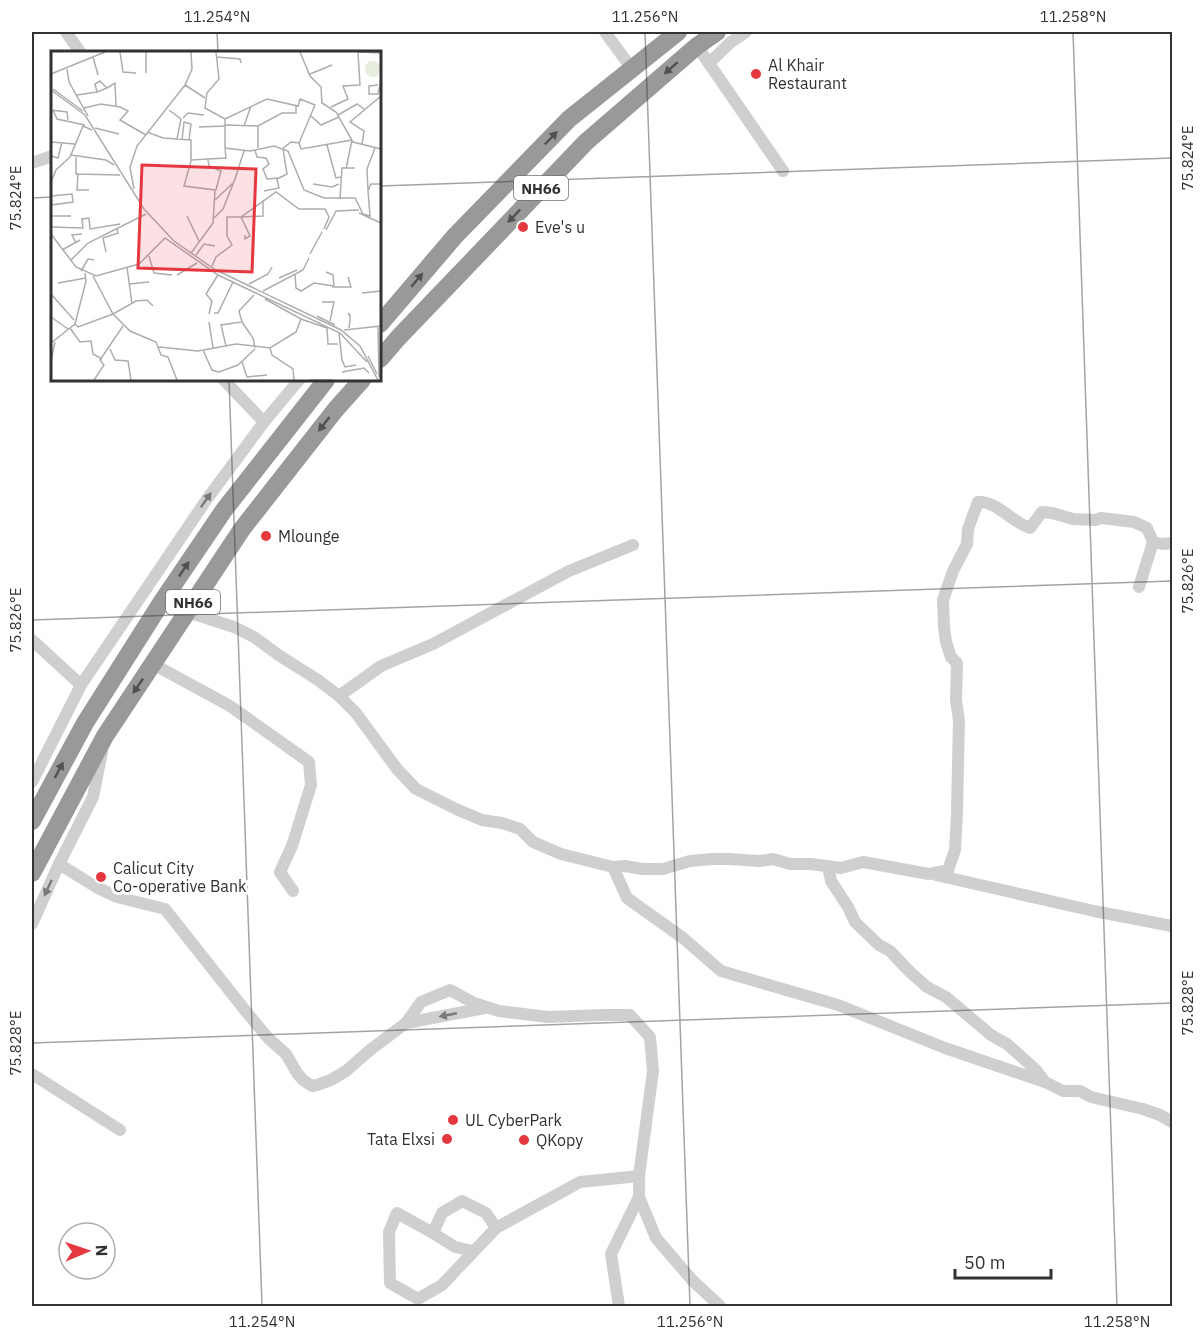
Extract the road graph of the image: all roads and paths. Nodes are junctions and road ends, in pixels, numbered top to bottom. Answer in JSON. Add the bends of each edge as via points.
{"nodes":[{"id":1,"x":66,"y":32,"type":"edge"},
{"id":2,"x":605,"y":32,"type":"edge"},
{"id":3,"x":678,"y":32,"type":"edge"},
{"id":4,"x":717,"y":32,"type":"edge"},
{"id":5,"x":746,"y":32,"type":"edge"},
{"id":6,"x":697,"y":46,"type":"junction"},
{"id":7,"x":79,"y":51,"type":"edge"},
{"id":8,"x":709,"y":63,"type":"junction"},
{"id":9,"x":632,"y":69,"type":"junction"},
{"id":10,"x":51,"y":156,"type":"edge"},
{"id":11,"x":32,"y":163,"type":"edge"},
{"id":12,"x":783,"y":171,"type":"dead end"},
{"id":13,"x":381,"y":323,"type":"edge"},
{"id":14,"x":381,"y":358,"type":"edge"},
{"id":15,"x":225,"y":381,"type":"edge"},
{"id":16,"x":298,"y":381,"type":"edge"},
{"id":17,"x":325,"y":381,"type":"edge"},
{"id":18,"x":361,"y":381,"type":"edge"},
{"id":19,"x":264,"y":422,"type":"junction"},
{"id":20,"x":1153,"y":542,"type":"junction"},
{"id":21,"x":1173,"y":543,"type":"edge"},
{"id":22,"x":633,"y":545,"type":"dead end"},
{"id":23,"x":1139,"y":587,"type":"dead end"},
{"id":24,"x":186,"y":613,"type":"junction"},
{"id":25,"x":32,"y":639,"type":"edge"},
{"id":26,"x":153,"y":664,"type":"junction"},
{"id":27,"x":81,"y":685,"type":"junction"},
{"id":28,"x":339,"y":696,"type":"junction"},
{"id":29,"x":105,"y":736,"type":"junction"},
{"id":30,"x":32,"y":782,"type":"edge"},
{"id":31,"x":32,"y":822,"type":"edge"},
{"id":32,"x":59,"y":864,"type":"junction"},
{"id":33,"x":828,"y":866,"type":"junction"},
{"id":34,"x":613,"y":867,"type":"junction"},
{"id":35,"x":32,"y":873,"type":"edge"},
{"id":36,"x":929,"y":874,"type":"junction"},
{"id":37,"x":293,"y":891,"type":"dead end"},
{"id":38,"x":32,"y":924,"type":"edge"},
{"id":39,"x":1173,"y":926,"type":"edge"},
{"id":40,"x":489,"y":1007,"type":"junction"},
{"id":41,"x":406,"y":1023,"type":"junction"},
{"id":42,"x":32,"y":1074,"type":"edge"},
{"id":43,"x":1045,"y":1082,"type":"junction"},
{"id":44,"x":1173,"y":1122,"type":"edge"},
{"id":45,"x":120,"y":1130,"type":"dead end"},
{"id":46,"x":639,"y":1176,"type":"junction"},
{"id":47,"x":639,"y":1197,"type":"junction"},
{"id":48,"x":496,"y":1228,"type":"junction"},
{"id":49,"x":433,"y":1233,"type":"junction"},
{"id":50,"x":473,"y":1251,"type":"junction"},
{"id":51,"x":619,"y":1306,"type":"edge"},
{"id":52,"x":720,"y":1306,"type":"edge"}],
"edges":[{"from":1,"to":7,"type":"street"},
{"from":2,"to":9,"type":"street"},
{"from":3,"to":9,"type":"highway","number":"NH66"},
{"from":4,"to":6,"type":"highway","number":"NH66"},
{"from":5,"to":8,"type":"street"},
{"from":6,"to":8,"type":"street"},
{"from":6,"to":14,"type":"highway","number":"NH66","one_way":true,"via":[[586,142]]},
{"from":8,"to":12,"type":"street"},
{"from":13,"to":9,"type":"highway","number":"NH66","one_way":true,"via":[[455,236],[569,119]]},
{"from":10,"to":11,"type":"street"},
{"from":15,"to":19,"type":"street"},
{"from":16,"to":19,"type":"street"},
{"from":31,"to":17,"type":"highway","number":"NH66","one_way":true,"via":[[84,723],[160,603],[224,510]]},
{"from":18,"to":24,"type":"highway","number":"NH66","one_way":true,"via":[[242,529]]},
{"from":27,"to":19,"type":"street","one_way":true},
{"from":20,"to":21,"type":"street"},
{"from":20,"to":23,"type":"street"},
{"from":20,"to":36,"type":"street","via":[[1147,528],[1134,522],[1073,519],[1042,512],[1030,528],[987,502],[978,502],[967,544],[943,600],[946,642],[957,663],[955,850],[948,870]]},
{"from":22,"to":28,"type":"street","via":[[569,571],[433,644],[381,666]]},
{"from":24,"to":26,"type":"highway","number":"NH66"},
{"from":24,"to":28,"type":"street","via":[[254,637]]},
{"from":25,"to":27,"type":"street"},
{"from":26,"to":29,"type":"highway","number":"NH66","one_way":true},
{"from":26,"to":37,"type":"street","via":[[230,706],[309,762],[311,784],[280,872]]},
{"from":27,"to":30,"type":"street"},
{"from":28,"to":34,"type":"street","via":[[416,789],[482,820],[520,829],[533,842],[561,854]]},
{"from":29,"to":32,"type":"street","via":[[93,797]]},
{"from":29,"to":35,"type":"highway","number":"NH66"},
{"from":32,"to":38,"type":"street","one_way":true},
{"from":32,"to":41,"type":"street","via":[[117,897],[165,909],[268,1038],[286,1054],[297,1073],[312,1086],[346,1071]]},
{"from":33,"to":34,"type":"street","via":[[773,859],[713,859],[663,869]]},
{"from":33,"to":36,"type":"street","via":[[842,868],[863,862]]},
{"from":33,"to":43,"type":"street","via":[[831,881],[855,922],[927,987],[1007,1044]]},
{"from":34,"to":43,"type":"street","via":[[627,898],[721,971],[838,1005]]},
{"from":36,"to":39,"type":"street"},
{"from":40,"to":41,"type":"street","one_way":true},
{"from":40,"to":41,"type":"street","via":[[474,1004],[450,990],[421,1002]]},
{"from":40,"to":46,"type":"street","via":[[548,1017],[630,1015],[650,1037],[653,1071]]},
{"from":42,"to":45,"type":"street"},
{"from":43,"to":44,"type":"street","via":[[1143,1109]]},
{"from":46,"to":47,"type":"street"},
{"from":46,"to":48,"type":"street","via":[[580,1182]]},
{"from":47,"to":51,"type":"street","via":[[611,1254]]},
{"from":47,"to":52,"type":"street","via":[[656,1238]]},
{"from":48,"to":49,"type":"street","via":[[486,1213],[462,1201],[442,1213]]},
{"from":48,"to":50,"type":"street"},
{"from":49,"to":50,"type":"street","via":[[455,1247]]},
{"from":49,"to":50,"type":"street","via":[[396,1213],[389,1232],[390,1283],[418,1299],[442,1285]]}]}
